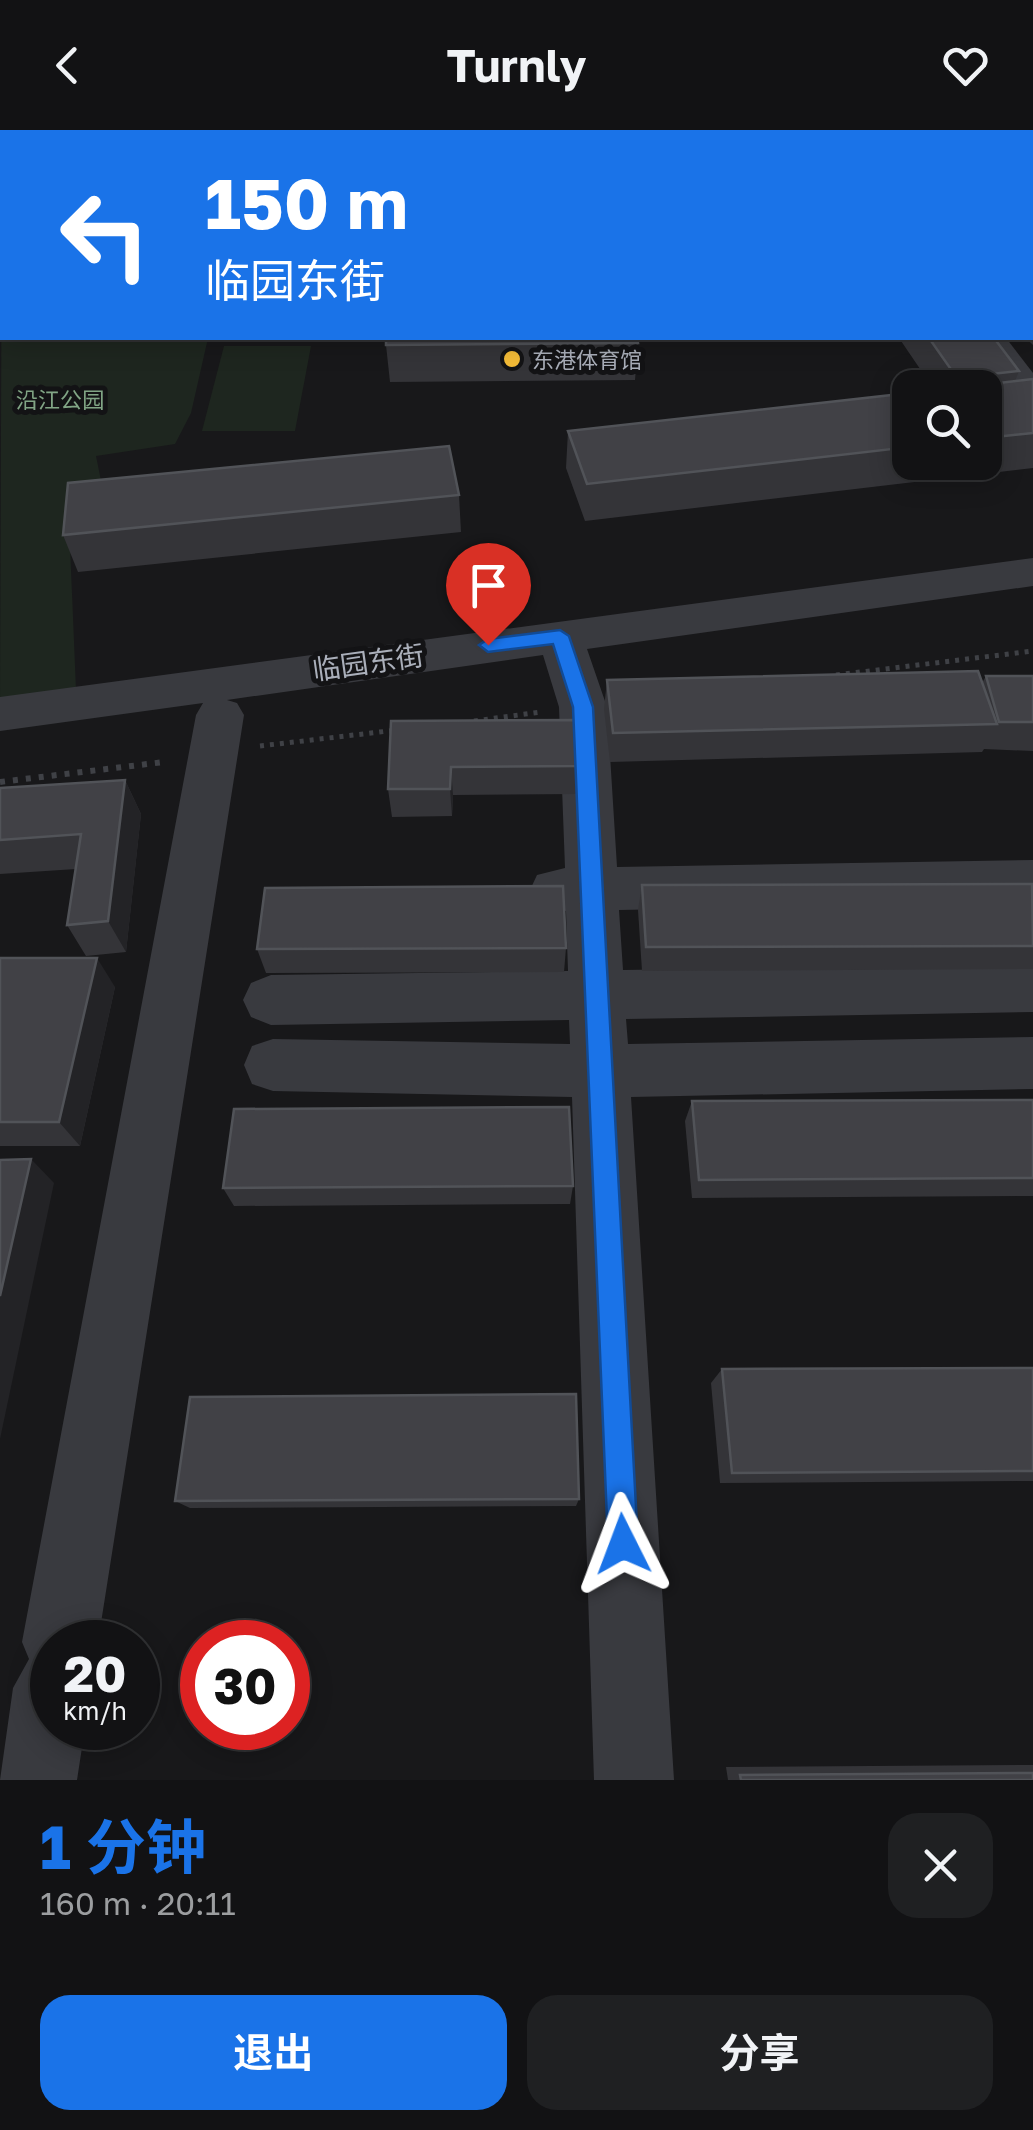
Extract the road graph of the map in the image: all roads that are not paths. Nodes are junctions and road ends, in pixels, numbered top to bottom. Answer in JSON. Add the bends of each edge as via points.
{"nodes":[{"id":1,"x":990,"y":340,"type":"edge"},
{"id":2,"x":1033,"y":398,"type":"edge"},
{"id":3,"x":1033,"y":572,"type":"edge"},
{"id":4,"x":1033,"y":604,"type":"edge"},
{"id":5,"x":571,"y":670,"type":"junction"},
{"id":6,"x":0,"y":714,"type":"edge"},
{"id":7,"x":235,"y":731,"type":"junction"},
{"id":8,"x":0,"y":745,"type":"edge"},
{"id":9,"x":1033,"y":881,"type":"edge"},
{"id":10,"x":592,"y":889,"type":"junction"},
{"id":11,"x":514,"y":890,"type":"edge"},
{"id":12,"x":1033,"y":988,"type":"edge"},
{"id":13,"x":596,"y":993,"type":"junction"},
{"id":14,"x":271,"y":1000,"type":"dead end"},
{"id":15,"x":1033,"y":1063,"type":"edge"},
{"id":16,"x":273,"y":1065,"type":"dead end"},
{"id":17,"x":600,"y":1071,"type":"junction"},
{"id":18,"x":64,"y":1620,"type":"edge"},
{"id":19,"x":42,"y":1750,"type":"edge"},
{"id":20,"x":37,"y":1780,"type":"edge"},
{"id":21,"x":634,"y":1780,"type":"edge"}],
"edges":[{"from":1,"to":2,"type":"street"},
{"from":3,"to":5,"type":"street","name":"临园东街"},
{"from":4,"to":5,"type":"street","name":"临园东街"},
{"from":5,"to":6,"type":"street","name":"临园东街"},
{"from":5,"to":7,"type":"street","name":"临园东街"},
{"from":5,"to":10,"type":"street"},
{"from":7,"to":8,"type":"street","name":"临园东街"},
{"from":7,"to":18,"type":"street"},
{"from":9,"to":10,"type":"street"},
{"from":10,"to":11,"type":"street"},
{"from":10,"to":13,"type":"street"},
{"from":12,"to":13,"type":"street"},
{"from":13,"to":14,"type":"street"},
{"from":13,"to":17,"type":"street"},
{"from":15,"to":17,"type":"street"},
{"from":16,"to":17,"type":"street"},
{"from":17,"to":21,"type":"street"},
{"from":19,"to":20,"type":"street"}]}
